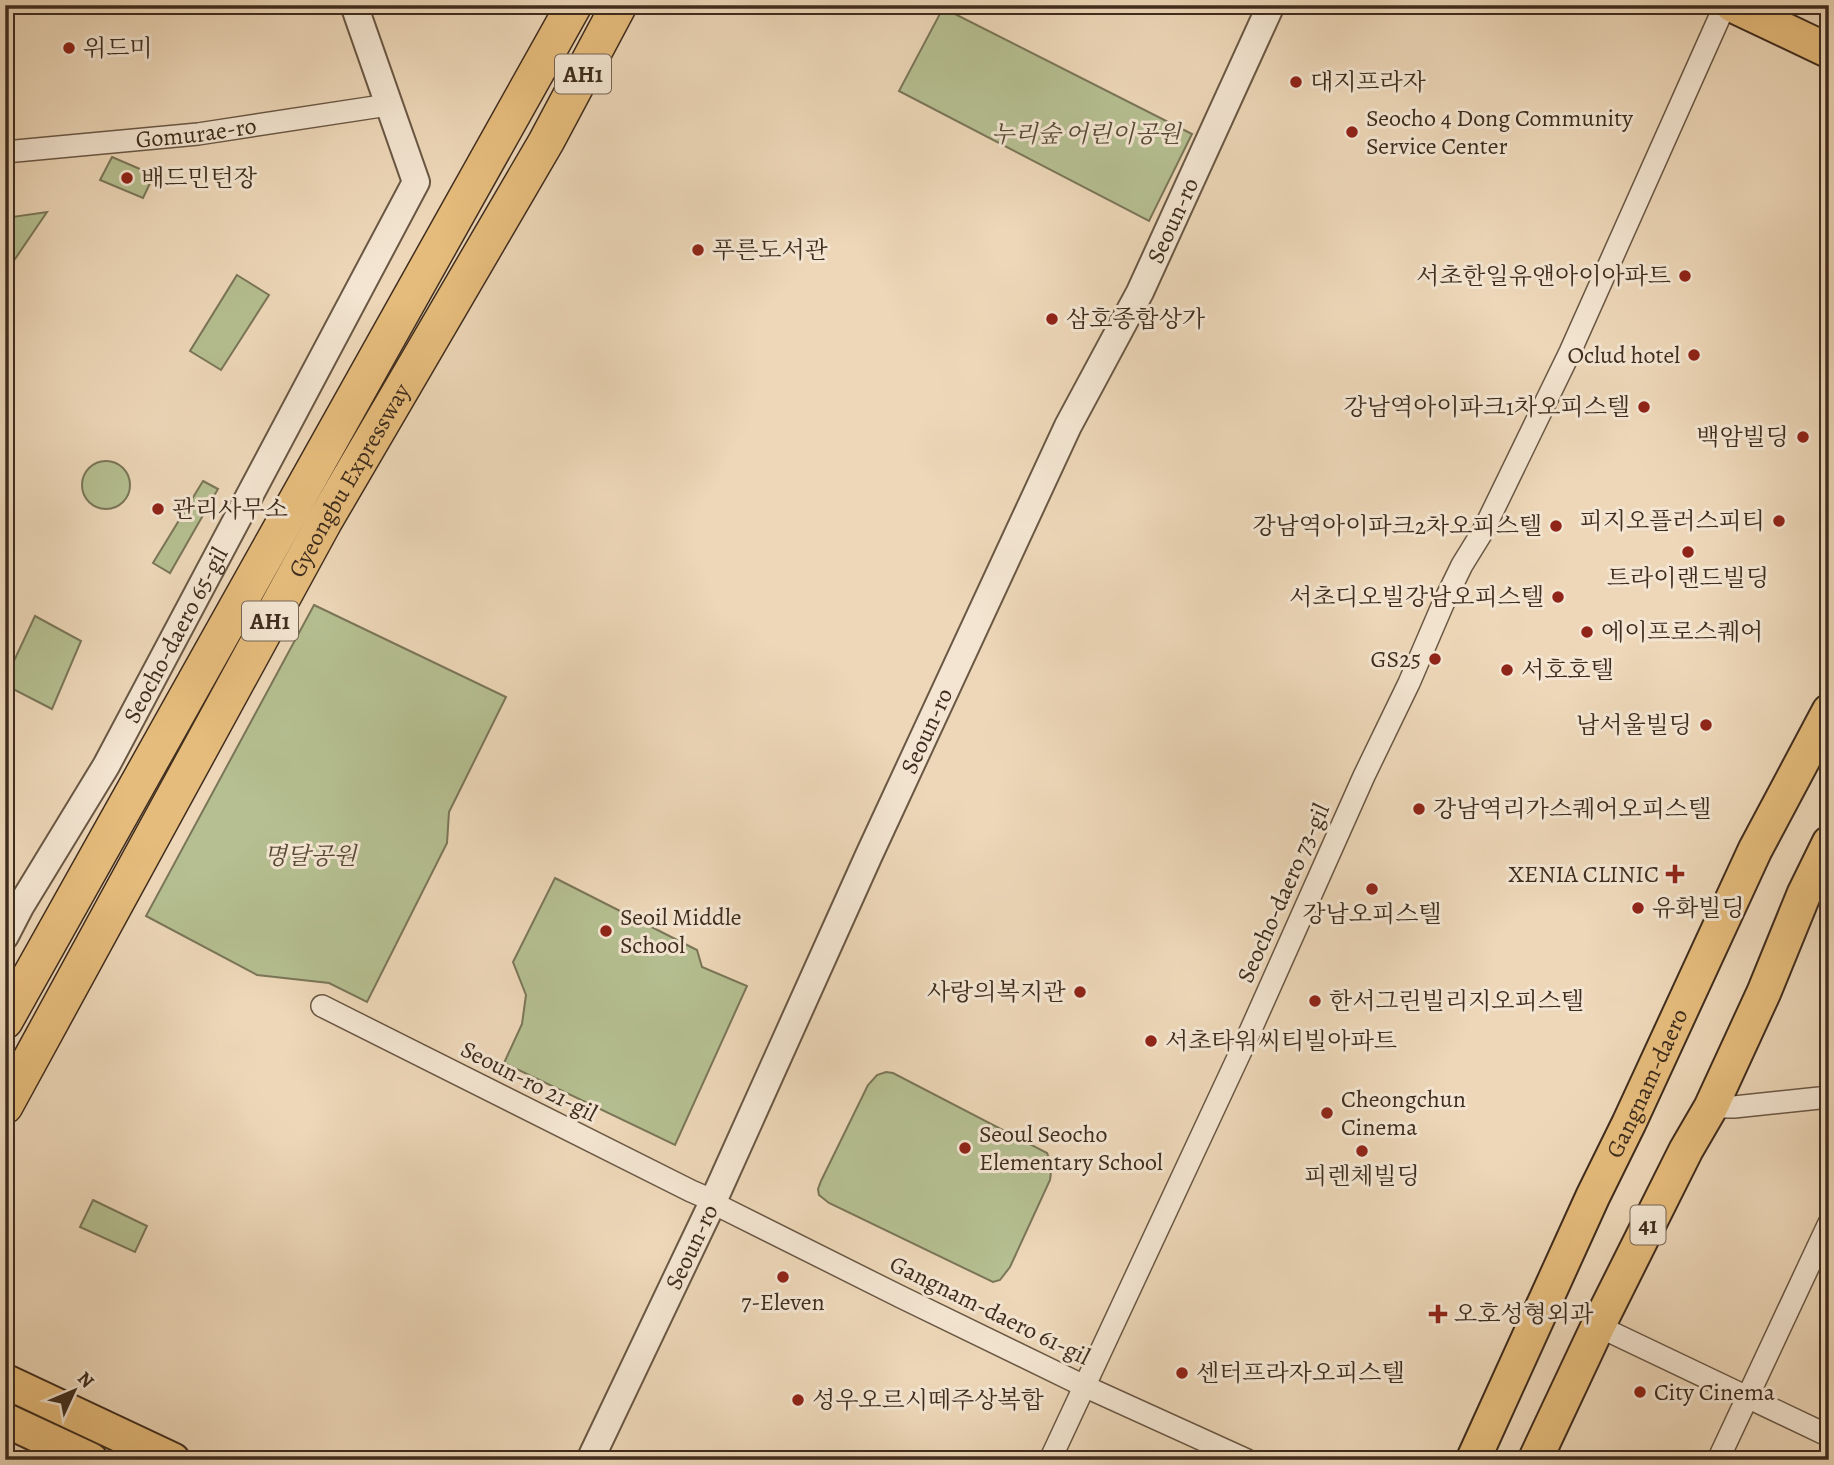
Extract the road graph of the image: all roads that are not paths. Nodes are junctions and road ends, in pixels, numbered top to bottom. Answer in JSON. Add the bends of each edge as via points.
{"nodes":[{"id":1,"x":354,"y":5,"type":"edge"},
{"id":2,"x":574,"y":5,"type":"edge"},
{"id":3,"x":619,"y":5,"type":"edge"},
{"id":4,"x":637,"y":5,"type":"edge"},
{"id":5,"x":1271,"y":5,"type":"edge"},
{"id":6,"x":1725,"y":5,"type":"edge"},
{"id":7,"x":1732,"y":5,"type":"edge"},
{"id":8,"x":1829,"y":51,"type":"edge"},
{"id":9,"x":388,"y":105,"type":"junction"},
{"id":10,"x":546,"y":142,"type":"junction"},
{"id":11,"x":5,"y":152,"type":"edge"},
{"id":12,"x":1829,"y":711,"type":"edge"},
{"id":13,"x":1829,"y":843,"type":"edge"},
{"id":14,"x":13,"y":906,"type":"edge"},
{"id":15,"x":5,"y":936,"type":"edge"},
{"id":16,"x":322,"y":1006,"type":"dead end"},
{"id":17,"x":5,"y":1021,"type":"edge"},
{"id":18,"x":1829,"y":1097,"type":"edge"},
{"id":19,"x":5,"y":1107,"type":"edge"},
{"id":20,"x":1711,"y":1107,"type":"junction"},
{"id":21,"x":714,"y":1201,"type":"junction"},
{"id":22,"x":1829,"y":1223,"type":"edge"},
{"id":23,"x":1598,"y":1326,"type":"junction"},
{"id":24,"x":5,"y":1381,"type":"edge"},
{"id":25,"x":1084,"y":1385,"type":"junction"},
{"id":26,"x":1748,"y":1396,"type":"junction"},
{"id":27,"x":5,"y":1420,"type":"edge"},
{"id":28,"x":1829,"y":1436,"type":"edge"},
{"id":29,"x":91,"y":1460,"type":"edge"},
{"id":30,"x":173,"y":1460,"type":"edge"},
{"id":31,"x":590,"y":1460,"type":"edge"},
{"id":32,"x":1050,"y":1460,"type":"edge"},
{"id":33,"x":1247,"y":1460,"type":"edge"},
{"id":34,"x":1473,"y":1460,"type":"edge"},
{"id":35,"x":1535,"y":1460,"type":"edge"},
{"id":36,"x":1718,"y":1460,"type":"edge"}],
"edges":[{"from":1,"to":9,"type":"street"},
{"from":2,"to":17,"type":"highway","name":"Gyeongbu Expressway","number":"AH1"},
{"from":3,"to":10,"type":"highway","name":"Gyeongbu Expressway","number":"AH1"},
{"from":4,"to":10,"type":"highway"},
{"from":5,"to":21,"type":"street","name":"Seoun-ro","via":[[1140,292],[1068,426]]},
{"from":6,"to":25,"type":"street","name":"Seocho-daero 73-gil","via":[[1570,352],[1443,604]]},
{"from":7,"to":8,"type":"main road"},
{"from":9,"to":11,"type":"street","name":"Gomurae-ro","via":[[198,134]]},
{"from":9,"to":14,"type":"street","name":"Seocho-daero 65-gil","via":[[416,182],[106,766]]},
{"from":10,"to":19,"type":"highway","name":"Gyeongbu Expressway","number":"AH1","via":[[324,522]]},
{"from":12,"to":34,"type":"main road","name":"Gangnam-daero","via":[[1750,862]]},
{"from":13,"to":20,"type":"main road","number":"41"},
{"from":14,"to":15,"type":"street","name":"Seocho-daero 65-gil"},
{"from":16,"to":21,"type":"street","name":"Seoun-ro 21-gil"},
{"from":18,"to":20,"type":"street"},
{"from":20,"to":23,"type":"main road","number":"41"},
{"from":21,"to":25,"type":"street","name":"Gangnam-daero 61-gil"},
{"from":21,"to":31,"type":"street","name":"Seoun-ro"},
{"from":22,"to":26,"type":"street"},
{"from":23,"to":26,"type":"street"},
{"from":23,"to":35,"type":"main road","number":"41"},
{"from":24,"to":30,"type":"main road"},
{"from":25,"to":32,"type":"street","name":"Seocho-daero 73-gil"},
{"from":25,"to":33,"type":"street","name":"Gangnam-daero 61-gil"},
{"from":26,"to":28,"type":"street"},
{"from":26,"to":36,"type":"street"},
{"from":27,"to":29,"type":"main road"}]}
